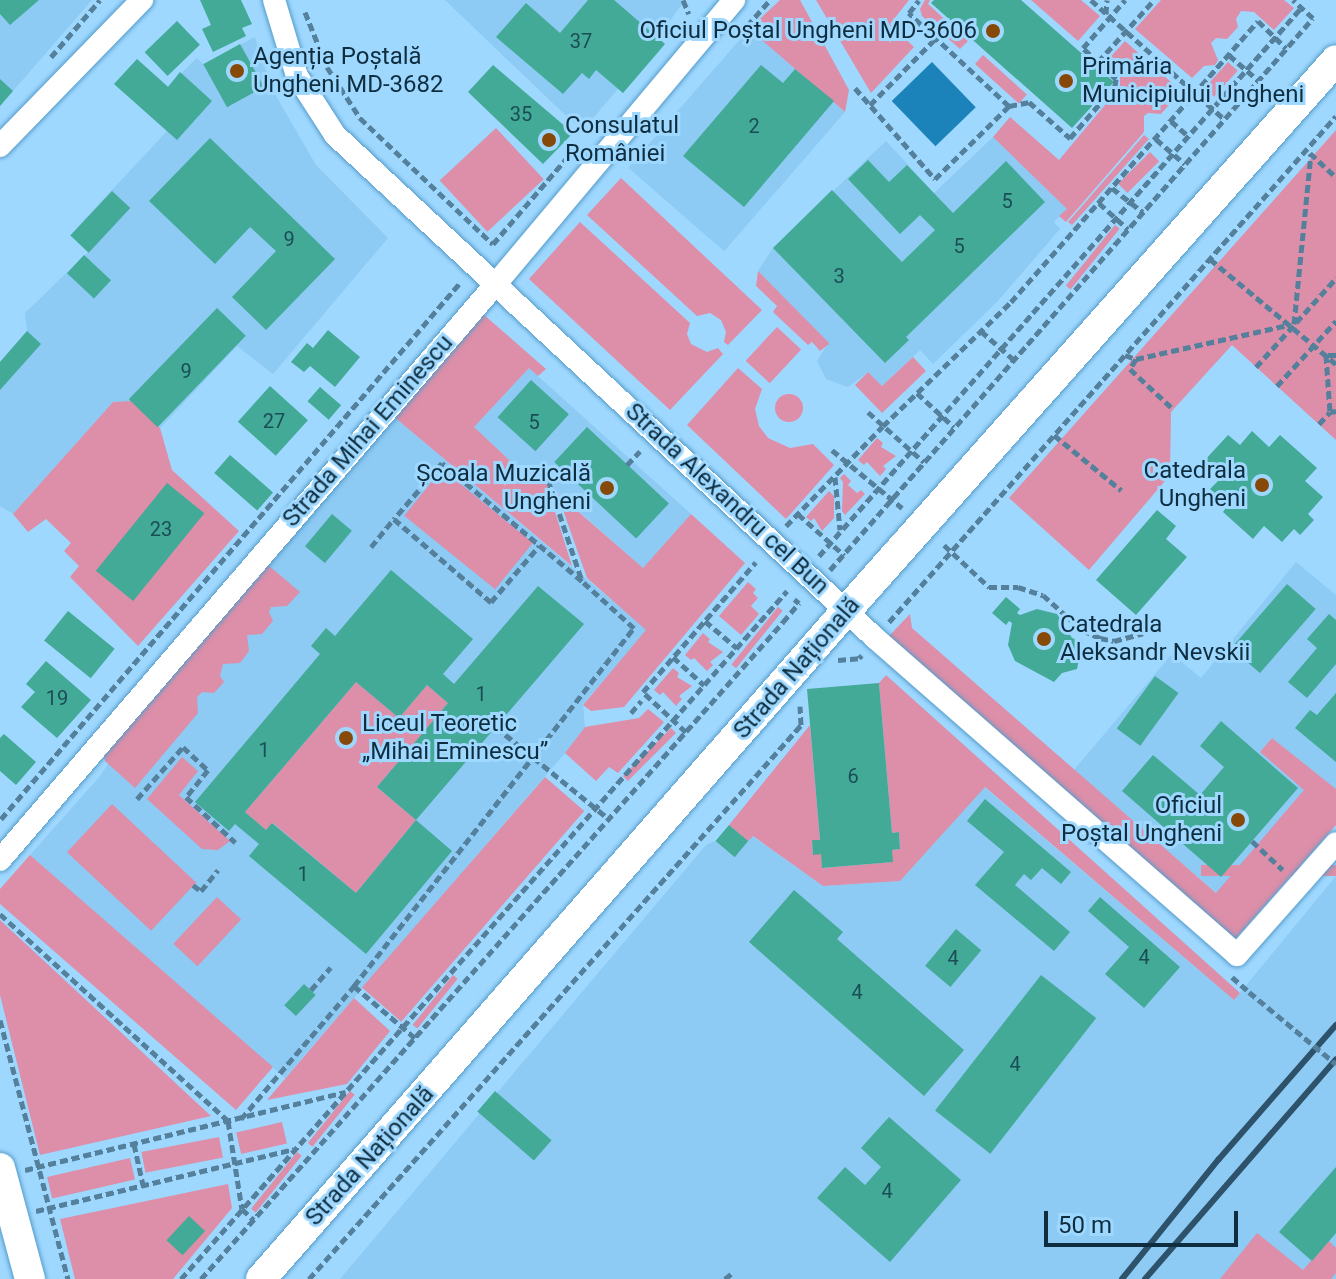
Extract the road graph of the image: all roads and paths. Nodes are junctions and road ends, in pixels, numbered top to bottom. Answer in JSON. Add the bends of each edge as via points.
{"nodes":[{"id":1,"x":142,"y":0,"type":"edge"},
{"id":2,"x":274,"y":0,"type":"edge"},
{"id":3,"x":301,"y":0,"type":"edge"},
{"id":4,"x":683,"y":0,"type":"edge"},
{"id":5,"x":734,"y":0,"type":"edge"},
{"id":6,"x":770,"y":0,"type":"edge"},
{"id":7,"x":919,"y":0,"type":"edge"},
{"id":8,"x":1091,"y":0,"type":"edge"},
{"id":9,"x":1107,"y":0,"type":"edge"},
{"id":10,"x":1125,"y":0,"type":"edge"},
{"id":11,"x":1154,"y":0,"type":"edge"},
{"id":12,"x":1293,"y":0,"type":"edge"},
{"id":13,"x":1301,"y":8,"type":"junction"},
{"id":14,"x":689,"y":14,"type":"dead end"},
{"id":15,"x":1108,"y":16,"type":"junction"},
{"id":16,"x":1125,"y":32,"type":"junction"},
{"id":17,"x":1275,"y":38,"type":"junction"},
{"id":18,"x":935,"y":39,"type":"junction"},
{"id":19,"x":730,"y":45,"type":"dead end"},
{"id":20,"x":1286,"y":48,"type":"junction"},
{"id":21,"x":1229,"y":55,"type":"junction"},
{"id":22,"x":1336,"y":60,"type":"edge"},
{"id":23,"x":1098,"y":62,"type":"junction"},
{"id":24,"x":1247,"y":70,"type":"junction"},
{"id":25,"x":1258,"y":80,"type":"junction"},
{"id":26,"x":855,"y":88,"type":"dead end"},
{"id":27,"x":1196,"y":94,"type":"junction"},
{"id":28,"x":870,"y":105,"type":"junction"},
{"id":29,"x":1009,"y":106,"type":"junction"},
{"id":30,"x":1213,"y":109,"type":"junction"},
{"id":31,"x":1336,"y":116,"type":"edge"},
{"id":32,"x":1224,"y":119,"type":"junction"},
{"id":33,"x":1171,"y":121,"type":"junction"},
{"id":34,"x":1188,"y":136,"type":"junction"},
{"id":35,"x":1156,"y":139,"type":"junction"},
{"id":36,"x":0,"y":146,"type":"edge"},
{"id":37,"x":1309,"y":152,"type":"junction"},
{"id":38,"x":1173,"y":154,"type":"junction"},
{"id":39,"x":1185,"y":164,"type":"junction"},
{"id":40,"x":1336,"y":177,"type":"edge"},
{"id":41,"x":1112,"y":188,"type":"junction"},
{"id":42,"x":1131,"y":202,"type":"junction"},
{"id":43,"x":1099,"y":203,"type":"junction"},
{"id":44,"x":1143,"y":212,"type":"junction"},
{"id":45,"x":1116,"y":218,"type":"junction"},
{"id":46,"x":1128,"y":229,"type":"junction"},
{"id":47,"x":493,"y":244,"type":"dead end"},
{"id":48,"x":1210,"y":259,"type":"junction"},
{"id":49,"x":1336,"y":278,"type":"edge"},
{"id":50,"x":462,"y":281,"type":"dead end"},
{"id":51,"x":495,"y":285,"type":"junction"},
{"id":52,"x":1336,"y":321,"type":"edge"},
{"id":53,"x":1291,"y":326,"type":"junction"},
{"id":54,"x":981,"y":331,"type":"junction"},
{"id":55,"x":1314,"y":346,"type":"junction"},
{"id":56,"x":1001,"y":349,"type":"junction"},
{"id":57,"x":1125,"y":355,"type":"junction"},
{"id":58,"x":1326,"y":355,"type":"junction"},
{"id":59,"x":1336,"y":355,"type":"edge"},
{"id":60,"x":1014,"y":359,"type":"junction"},
{"id":61,"x":1136,"y":359,"type":"junction"},
{"id":62,"x":1336,"y":364,"type":"edge"},
{"id":63,"x":1256,"y":367,"type":"dead end"},
{"id":64,"x":1277,"y":386,"type":"dead end"},
{"id":65,"x":917,"y":393,"type":"junction"},
{"id":66,"x":1171,"y":407,"type":"dead end"},
{"id":67,"x":868,"y":412,"type":"dead end"},
{"id":68,"x":1333,"y":412,"type":"edge"},
{"id":69,"x":942,"y":416,"type":"junction"},
{"id":70,"x":1319,"y":424,"type":"dead end"},
{"id":71,"x":883,"y":426,"type":"junction"},
{"id":72,"x":955,"y":427,"type":"junction"},
{"id":73,"x":1054,"y":435,"type":"junction"},
{"id":74,"x":832,"y":450,"type":"dead end"},
{"id":75,"x":640,"y":451,"type":"dead end"},
{"id":76,"x":911,"y":451,"type":"junction"},
{"id":77,"x":924,"y":462,"type":"junction"},
{"id":78,"x":847,"y":463,"type":"junction"},
{"id":79,"x":627,"y":465,"type":"dead end"},
{"id":80,"x":544,"y":468,"type":"dead end"},
{"id":81,"x":835,"y":476,"type":"junction"},
{"id":82,"x":879,"y":488,"type":"junction"},
{"id":83,"x":1121,"y":490,"type":"dead end"},
{"id":84,"x":892,"y":499,"type":"junction"},
{"id":85,"x":903,"y":509,"type":"dead end"},
{"id":86,"x":798,"y":514,"type":"junction"},
{"id":87,"x":394,"y":519,"type":"junction"},
{"id":88,"x":840,"y":532,"type":"junction"},
{"id":89,"x":794,"y":540,"type":"dead end"},
{"id":90,"x":831,"y":543,"type":"junction"},
{"id":91,"x":944,"y":545,"type":"dead end"},
{"id":92,"x":539,"y":546,"type":"junction"},
{"id":93,"x":371,"y":547,"type":"dead end"},
{"id":94,"x":805,"y":550,"type":"dead end"},
{"id":95,"x":951,"y":551,"type":"junction"},
{"id":96,"x":844,"y":555,"type":"junction"},
{"id":97,"x":816,"y":560,"type":"junction"},
{"id":98,"x":756,"y":562,"type":"dead end"},
{"id":99,"x":582,"y":581,"type":"junction"},
{"id":100,"x":787,"y":591,"type":"dead end"},
{"id":101,"x":799,"y":603,"type":"dead end"},
{"id":102,"x":846,"y":611,"type":"junction"},
{"id":103,"x":705,"y":621,"type":"junction"},
{"id":104,"x":886,"y":625,"type":"dead end"},
{"id":105,"x":1143,"y":633,"type":"dead end"},
{"id":106,"x":868,"y":647,"type":"dead end"},
{"id":107,"x":737,"y":648,"type":"junction"},
{"id":108,"x":673,"y":657,"type":"junction"},
{"id":109,"x":828,"y":661,"type":"dead end"},
{"id":110,"x":704,"y":685,"type":"junction"},
{"id":111,"x":641,"y":701,"type":"dead end"},
{"id":112,"x":800,"y":701,"type":"dead end"},
{"id":113,"x":631,"y":713,"type":"dead end"},
{"id":114,"x":674,"y":720,"type":"junction"},
{"id":115,"x":496,"y":727,"type":"dead end"},
{"id":116,"x":686,"y":732,"type":"junction"},
{"id":117,"x":533,"y":757,"type":"junction"},
{"id":118,"x":137,"y":799,"type":"dead end"},
{"id":119,"x":596,"y":808,"type":"junction"},
{"id":120,"x":609,"y":819,"type":"junction"},
{"id":121,"x":0,"y":820,"type":"edge"},
{"id":122,"x":1252,"y":841,"type":"dead end"},
{"id":123,"x":235,"y":842,"type":"dead end"},
{"id":124,"x":1336,"y":843,"type":"edge"},
{"id":125,"x":0,"y":860,"type":"edge"},
{"id":126,"x":218,"y":870,"type":"dead end"},
{"id":127,"x":1299,"y":884,"type":"junction"},
{"id":128,"x":193,"y":885,"type":"dead end"},
{"id":129,"x":0,"y":914,"type":"edge"},
{"id":130,"x":331,"y":967,"type":"dead end"},
{"id":131,"x":354,"y":986,"type":"junction"},
{"id":132,"x":311,"y":990,"type":"dead end"},
{"id":133,"x":1249,"y":992,"type":"dead end"},
{"id":134,"x":0,"y":1020,"type":"edge"},
{"id":135,"x":402,"y":1029,"type":"junction"},
{"id":136,"x":415,"y":1038,"type":"junction"},
{"id":137,"x":1336,"y":1064,"type":"edge"},
{"id":138,"x":347,"y":1092,"type":"junction"},
{"id":139,"x":241,"y":1119,"type":"junction"},
{"id":140,"x":228,"y":1121,"type":"junction"},
{"id":141,"x":134,"y":1144,"type":"junction"},
{"id":142,"x":294,"y":1149,"type":"junction"},
{"id":143,"x":235,"y":1163,"type":"junction"},
{"id":144,"x":37,"y":1167,"type":"junction"},
{"id":145,"x":1,"y":1171,"type":"edge"},
{"id":146,"x":143,"y":1185,"type":"junction"},
{"id":147,"x":48,"y":1208,"type":"junction"},
{"id":148,"x":242,"y":1209,"type":"junction"},
{"id":149,"x":12,"y":1216,"type":"junction"},
{"id":150,"x":254,"y":1220,"type":"junction"},
{"id":151,"x":731,"y":1274,"type":"dead end"},
{"id":152,"x":30,"y":1279,"type":"edge"},
{"id":153,"x":68,"y":1279,"type":"edge"},
{"id":154,"x":181,"y":1279,"type":"edge"},
{"id":155,"x":201,"y":1279,"type":"edge"},
{"id":156,"x":261,"y":1279,"type":"edge"},
{"id":157,"x":309,"y":1279,"type":"edge"},
{"id":158,"x":725,"y":1279,"type":"edge"}],
"edges":[{"from":1,"to":36,"type":"street"},
{"from":2,"to":51,"type":"street","name":"Strada Alexandru cel Bun","via":[[297,76],[335,135]]},
{"from":3,"to":47,"type":"path","via":[[327,67],[360,118]]},
{"from":4,"to":14,"type":"path"},
{"from":5,"to":51,"type":"street","name":"Strada Mihai Eminescu"},
{"from":6,"to":19,"type":"path"},
{"from":7,"to":18,"type":"path","via":[[909,13]]},
{"from":8,"to":15,"type":"path"},
{"from":9,"to":15,"type":"path"},
{"from":10,"to":15,"type":"path"},
{"from":11,"to":16,"type":"path"},
{"from":12,"to":13,"type":"path"},
{"from":13,"to":17,"type":"path"},
{"from":13,"to":20,"type":"path","via":[[1313,18]]},
{"from":15,"to":16,"type":"path"},
{"from":15,"to":23,"type":"path","via":[[1083,48]]},
{"from":16,"to":23,"type":"path"},
{"from":16,"to":27,"type":"path"},
{"from":17,"to":20,"type":"path"},
{"from":17,"to":21,"type":"path","via":[[1258,21]]},
{"from":17,"to":24,"type":"path"},
{"from":18,"to":28,"type":"path"},
{"from":18,"to":29,"type":"path"},
{"from":20,"to":25,"type":"path"},
{"from":21,"to":24,"type":"path"},
{"from":21,"to":27,"type":"path"},
{"from":22,"to":102,"type":"street","name":"Strada Națională"},
{"from":23,"to":29,"type":"path","via":[[1116,79],[1115,86],[1070,138],[1029,102]]},
{"from":24,"to":25,"type":"path"},
{"from":24,"to":30,"type":"path"},
{"from":25,"to":32,"type":"path"},
{"from":26,"to":28,"type":"path"},
{"from":27,"to":30,"type":"path"},
{"from":27,"to":33,"type":"path"},
{"from":28,"to":29,"type":"path","via":[[935,179]]},
{"from":30,"to":32,"type":"path"},
{"from":30,"to":34,"type":"path"},
{"from":31,"to":37,"type":"path"},
{"from":32,"to":39,"type":"path"},
{"from":33,"to":34,"type":"path"},
{"from":33,"to":35,"type":"path"},
{"from":34,"to":38,"type":"path"},
{"from":35,"to":38,"type":"path"},
{"from":35,"to":41,"type":"path"},
{"from":37,"to":40,"type":"path"},
{"from":37,"to":48,"type":"path"},
{"from":37,"to":53,"type":"path"},
{"from":38,"to":39,"type":"path"},
{"from":38,"to":42,"type":"path"},
{"from":39,"to":44,"type":"path"},
{"from":41,"to":42,"type":"path"},
{"from":41,"to":43,"type":"path"},
{"from":42,"to":44,"type":"path"},
{"from":42,"to":45,"type":"path"},
{"from":43,"to":45,"type":"path"},
{"from":43,"to":54,"type":"path"},
{"from":44,"to":46,"type":"path"},
{"from":45,"to":46,"type":"path"},
{"from":45,"to":56,"type":"path"},
{"from":46,"to":60,"type":"path"},
{"from":48,"to":53,"type":"path"},
{"from":48,"to":57,"type":"path"},
{"from":49,"to":53,"type":"path"},
{"from":50,"to":121,"type":"path"},
{"from":51,"to":102,"type":"street","name":"Strada Alexandru cel Bun"},
{"from":51,"to":125,"type":"street","name":"Strada Mihai Eminescu"},
{"from":52,"to":55,"type":"path"},
{"from":53,"to":55,"type":"path"},
{"from":53,"to":61,"type":"path"},
{"from":53,"to":63,"type":"path"},
{"from":54,"to":56,"type":"path"},
{"from":54,"to":65,"type":"path"},
{"from":55,"to":58,"type":"path"},
{"from":55,"to":64,"type":"path"},
{"from":56,"to":60,"type":"path"},
{"from":56,"to":69,"type":"path"},
{"from":57,"to":61,"type":"path"},
{"from":57,"to":73,"type":"path"},
{"from":58,"to":59,"type":"path"},
{"from":58,"to":62,"type":"path"},
{"from":58,"to":68,"type":"path"},
{"from":60,"to":72,"type":"path"},
{"from":61,"to":66,"type":"path","via":[[1130,369]]},
{"from":65,"to":69,"type":"path"},
{"from":65,"to":71,"type":"path"},
{"from":67,"to":71,"type":"path"},
{"from":68,"to":70,"type":"path"},
{"from":69,"to":72,"type":"path"},
{"from":69,"to":76,"type":"path"},
{"from":71,"to":76,"type":"path"},
{"from":71,"to":78,"type":"path"},
{"from":72,"to":77,"type":"path"},
{"from":73,"to":83,"type":"path"},
{"from":73,"to":95,"type":"path"},
{"from":74,"to":78,"type":"path"},
{"from":75,"to":79,"type":"path"},
{"from":76,"to":77,"type":"path"},
{"from":76,"to":82,"type":"path"},
{"from":77,"to":84,"type":"path"},
{"from":78,"to":81,"type":"path"},
{"from":78,"to":82,"type":"path"},
{"from":80,"to":99,"type":"path"},
{"from":81,"to":86,"type":"path"},
{"from":81,"to":88,"type":"path"},
{"from":82,"to":84,"type":"path"},
{"from":82,"to":88,"type":"path"},
{"from":84,"to":85,"type":"path"},
{"from":84,"to":96,"type":"path"},
{"from":86,"to":89,"type":"path","via":[[783,529]]},
{"from":86,"to":90,"type":"path"},
{"from":87,"to":92,"type":"path","via":[[442,463]]},
{"from":87,"to":92,"type":"path","via":[[491,602]]},
{"from":87,"to":93,"type":"path"},
{"from":88,"to":90,"type":"path"},
{"from":90,"to":96,"type":"path"},
{"from":90,"to":97,"type":"path"},
{"from":91,"to":95,"type":"path"},
{"from":92,"to":99,"type":"path"},
{"from":94,"to":97,"type":"path"},
{"from":95,"to":104,"type":"path"},
{"from":95,"to":105,"type":"path","via":[[989,587],[1018,587],[1043,595],[1082,630],[1100,638],[1114,641]]},
{"from":96,"to":97,"type":"path","via":[[828,572]]},
{"from":98,"to":103,"type":"path"},
{"from":99,"to":117,"type":"path","via":[[634,628]]},
{"from":100,"to":107,"type":"path"},
{"from":101,"to":116,"type":"path"},
{"from":102,"to":127,"type":"street","name":"Strada Alexandru cel Bun","via":[[1237,955]]},
{"from":102,"to":156,"type":"street","name":"Strada Națională"},
{"from":103,"to":107,"type":"path"},
{"from":103,"to":108,"type":"path"},
{"from":106,"to":109,"type":"path","via":[[859,658]]},
{"from":107,"to":110,"type":"path"},
{"from":108,"to":110,"type":"path"},
{"from":108,"to":114,"type":"path","via":[[643,692]]},
{"from":110,"to":114,"type":"path"},
{"from":111,"to":113,"type":"path"},
{"from":112,"to":157,"type":"path","via":[[801,725]]},
{"from":114,"to":116,"type":"path"},
{"from":114,"to":119,"type":"path"},
{"from":115,"to":117,"type":"path"},
{"from":116,"to":120,"type":"path"},
{"from":117,"to":119,"type":"path"},
{"from":117,"to":131,"type":"path"},
{"from":118,"to":123,"type":"path","via":[[183,747],[208,770],[186,797]]},
{"from":119,"to":120,"type":"path"},
{"from":119,"to":135,"type":"path"},
{"from":120,"to":136,"type":"path"},
{"from":122,"to":127,"type":"path"},
{"from":124,"to":127,"type":"street"},
{"from":126,"to":128,"type":"path","via":[[201,891]]},
{"from":129,"to":140,"type":"path"},
{"from":130,"to":132,"type":"path"},
{"from":131,"to":135,"type":"path"},
{"from":131,"to":139,"type":"path"},
{"from":133,"to":137,"type":"path","bridge":true},
{"from":134,"to":144,"type":"path"},
{"from":135,"to":136,"type":"path"},
{"from":135,"to":138,"type":"path"},
{"from":136,"to":150,"type":"path"},
{"from":138,"to":139,"type":"path"},
{"from":138,"to":142,"type":"path"},
{"from":139,"to":140,"type":"path"},
{"from":140,"to":141,"type":"path"},
{"from":140,"to":143,"type":"path"},
{"from":141,"to":144,"type":"path"},
{"from":141,"to":146,"type":"path"},
{"from":142,"to":143,"type":"path"},
{"from":142,"to":148,"type":"path"},
{"from":143,"to":146,"type":"path"},
{"from":143,"to":148,"type":"path"},
{"from":144,"to":145,"type":"path"},
{"from":144,"to":147,"type":"path"},
{"from":145,"to":149,"type":"street"},
{"from":146,"to":147,"type":"path"},
{"from":147,"to":149,"type":"path"},
{"from":147,"to":153,"type":"path"},
{"from":148,"to":150,"type":"path"},
{"from":148,"to":154,"type":"path"},
{"from":149,"to":152,"type":"street"},
{"from":150,"to":155,"type":"path"},
{"from":151,"to":158,"type":"path"}]}
